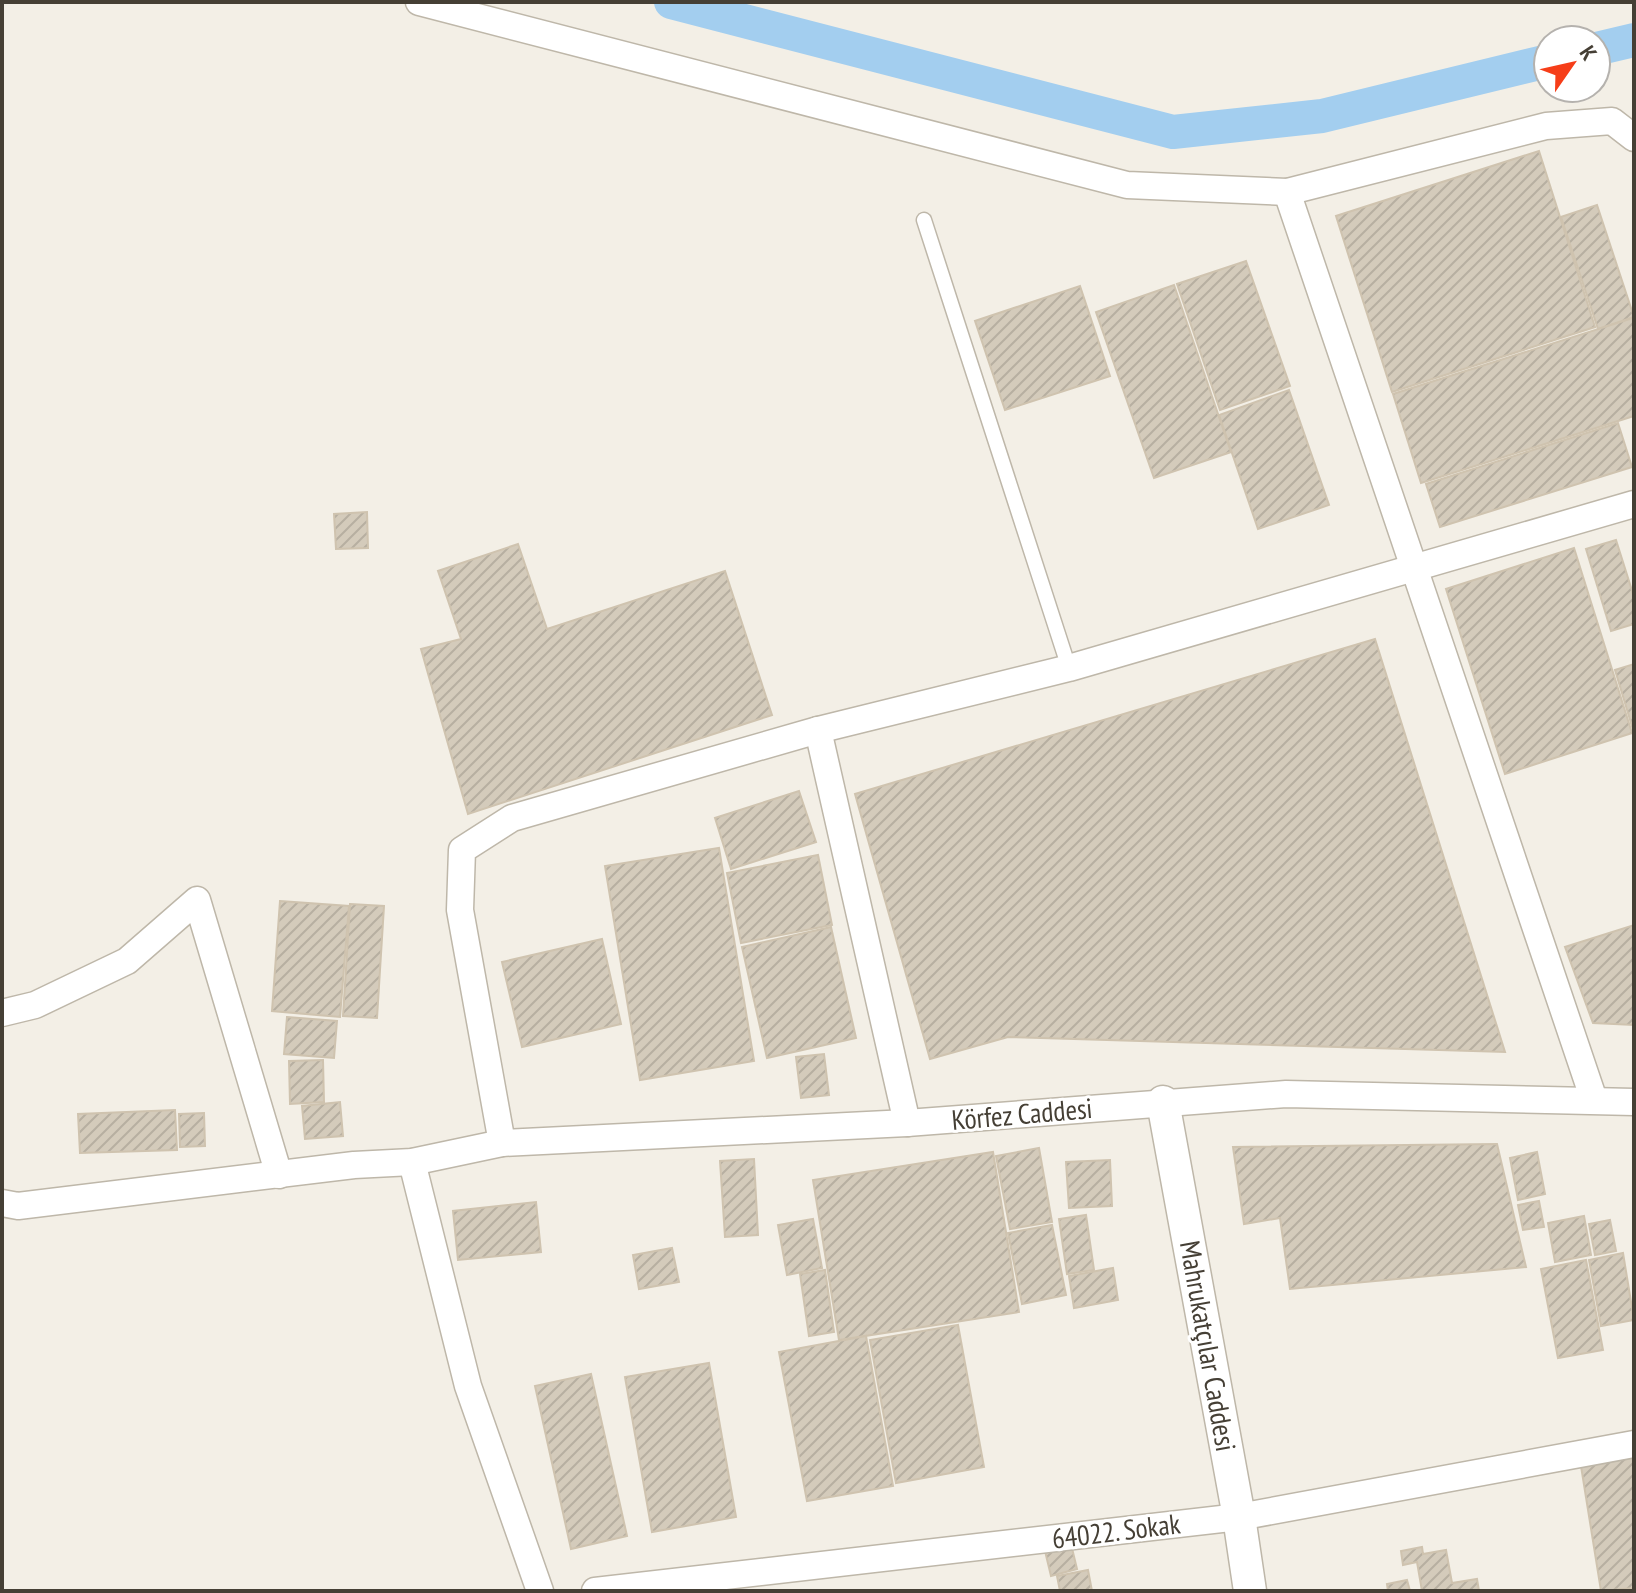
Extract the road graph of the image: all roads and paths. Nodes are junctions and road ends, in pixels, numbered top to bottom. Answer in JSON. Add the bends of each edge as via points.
{"nodes":[{"id":1,"x":419,"y":2,"type":"edge"},
{"id":2,"x":1634,"y":138,"type":"edge"},
{"id":3,"x":1287,"y":192,"type":"junction"},
{"id":4,"x":924,"y":220,"type":"dead end"},
{"id":5,"x":1634,"y":504,"type":"edge"},
{"id":6,"x":1412,"y":569,"type":"junction"},
{"id":7,"x":1069,"y":668,"type":"junction"},
{"id":8,"x":818,"y":730,"type":"junction"},
{"id":9,"x":2,"y":1013,"type":"edge"},
{"id":10,"x":1594,"y":1100,"type":"junction"},
{"id":11,"x":1163,"y":1102,"type":"junction"},
{"id":12,"x":1634,"y":1102,"type":"edge"},
{"id":13,"x":907,"y":1123,"type":"junction"},
{"id":14,"x":502,"y":1143,"type":"junction"},
{"id":15,"x":412,"y":1162,"type":"junction"},
{"id":16,"x":279,"y":1175,"type":"junction"},
{"id":17,"x":2,"y":1203,"type":"edge"},
{"id":18,"x":1634,"y":1444,"type":"edge"},
{"id":19,"x":1239,"y":1517,"type":"junction"},
{"id":20,"x":540,"y":1591,"type":"edge"},
{"id":21,"x":595,"y":1591,"type":"edge"},
{"id":22,"x":1250,"y":1591,"type":"edge"}],
"edges":[{"from":1,"to":3,"type":"street","via":[[1127,185]]},
{"from":2,"to":3,"type":"street","via":[[1612,121],[1546,126]]},
{"from":3,"to":6,"type":"street"},
{"from":4,"to":7,"type":"lane"},
{"from":5,"to":6,"type":"street"},
{"from":6,"to":7,"type":"street"},
{"from":6,"to":10,"type":"street"},
{"from":7,"to":8,"type":"street"},
{"from":8,"to":13,"type":"street"},
{"from":8,"to":14,"type":"street","via":[[512,818],[462,850],[460,910]]},
{"from":9,"to":16,"type":"street","via":[[35,1005],[127,961],[197,900]]},
{"from":10,"to":11,"type":"street","name":"Körfez Caddesi","via":[[1286,1094]]},
{"from":10,"to":12,"type":"street","name":"Körfez Caddesi"},
{"from":11,"to":13,"type":"street","name":"Körfez Caddesi"},
{"from":11,"to":19,"type":"street","name":"Mahrukatçılar Caddesi"},
{"from":13,"to":14,"type":"street","name":"Körfez Caddesi"},
{"from":14,"to":15,"type":"street","name":"Körfez Caddesi"},
{"from":15,"to":16,"type":"street","name":"Körfez Caddesi"},
{"from":15,"to":20,"type":"street","via":[[468,1386]]},
{"from":16,"to":17,"type":"street","name":"Körfez Caddesi","via":[[18,1206]]},
{"from":18,"to":19,"type":"street","name":"64022. Sokak"},
{"from":19,"to":21,"type":"street","name":"64022. Sokak"},
{"from":19,"to":22,"type":"street","name":"Mahrukatçılar Caddesi"}]}
